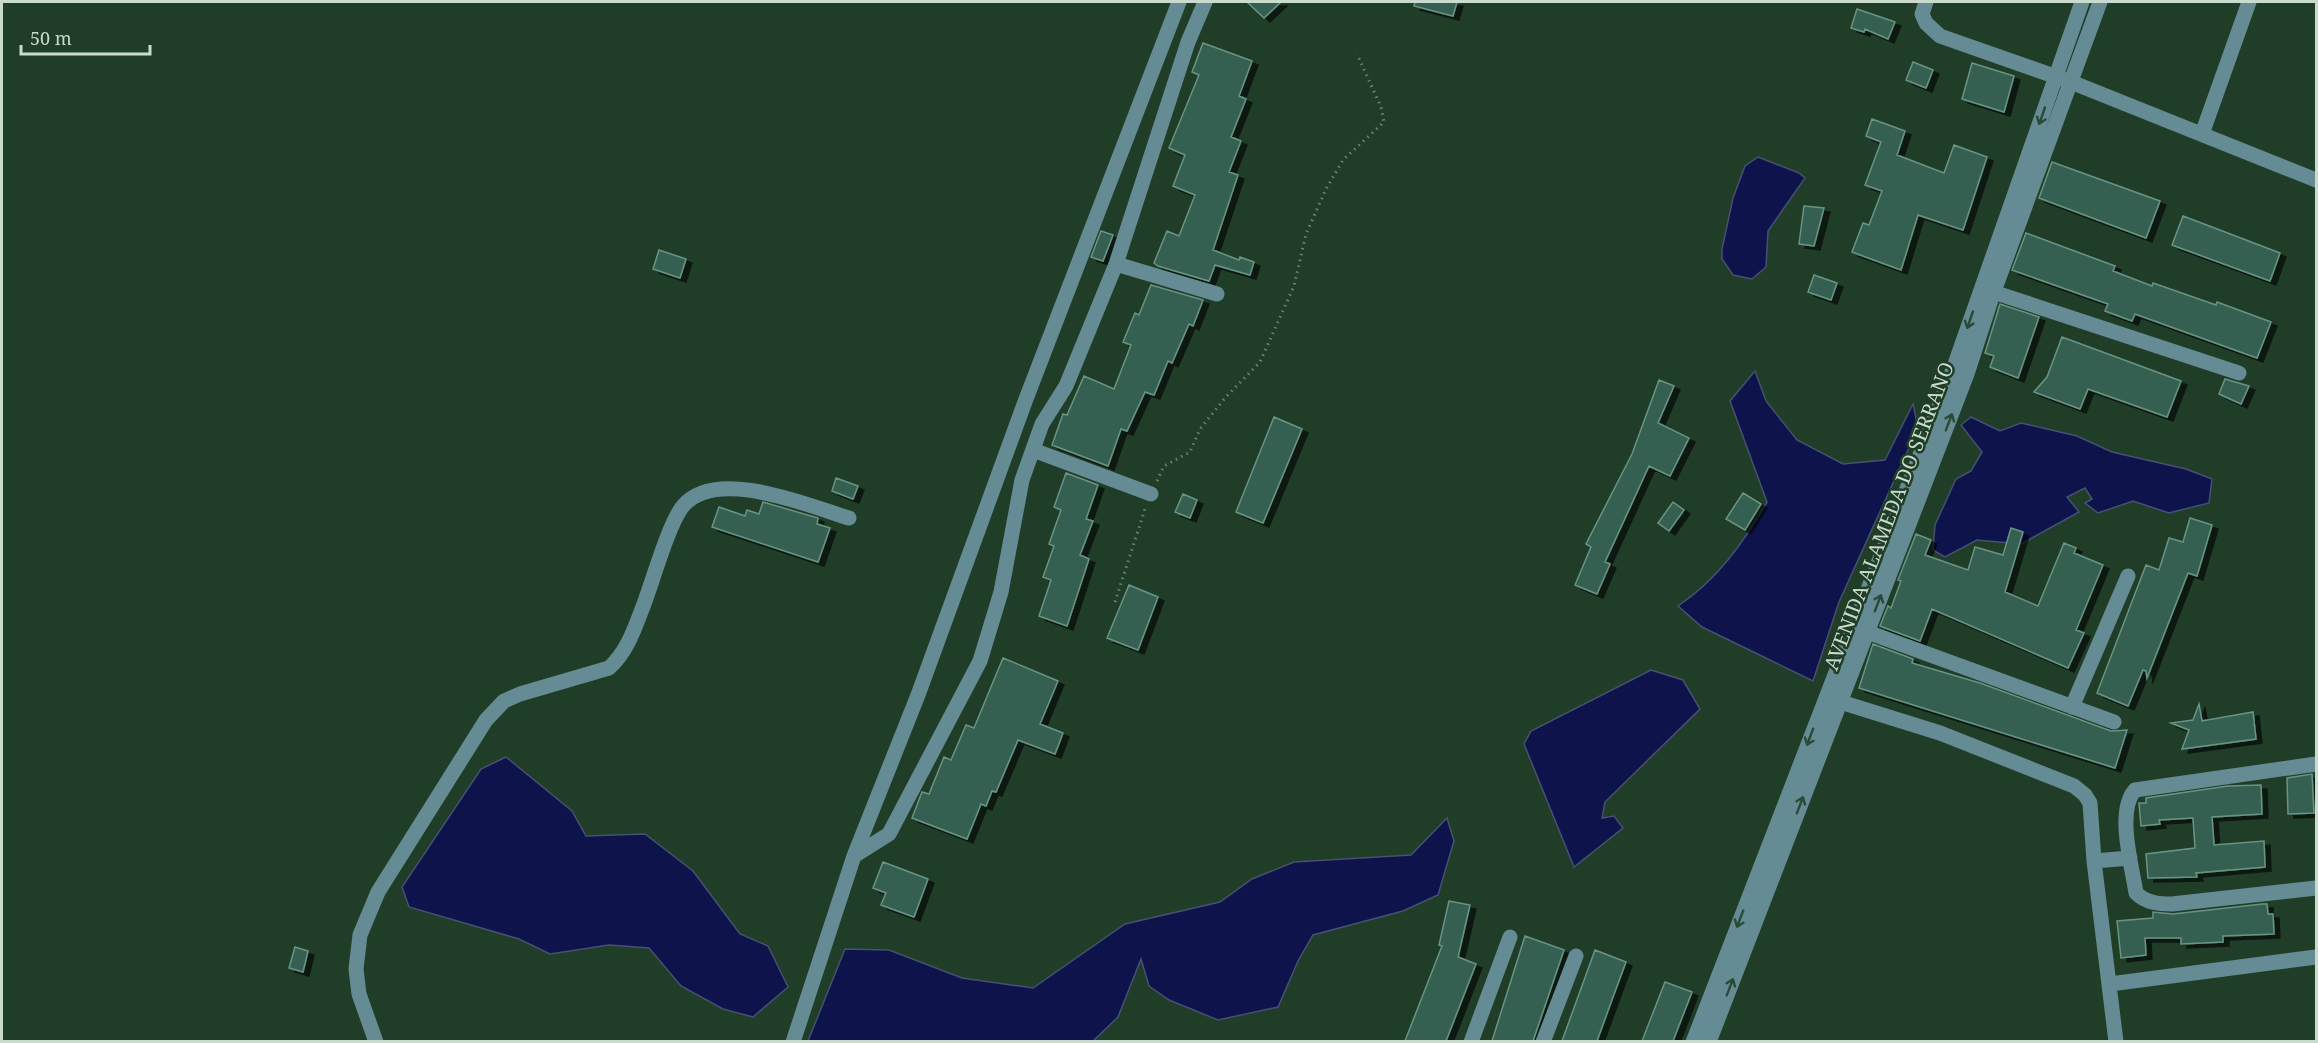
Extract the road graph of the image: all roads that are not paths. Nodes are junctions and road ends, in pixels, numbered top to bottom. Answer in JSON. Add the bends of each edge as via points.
{"nodes":[{"id":1,"x":1179,"y":2,"type":"edge"},
{"id":2,"x":1205,"y":2,"type":"edge"},
{"id":3,"x":1926,"y":2,"type":"edge"},
{"id":4,"x":2082,"y":2,"type":"edge"},
{"id":5,"x":2100,"y":2,"type":"edge"},
{"id":6,"x":2249,"y":2,"type":"edge"},
{"id":7,"x":2055,"y":77,"type":"junction"},
{"id":8,"x":2071,"y":82,"type":"junction"},
{"id":9,"x":2202,"y":134,"type":"junction"},
{"id":10,"x":2316,"y":180,"type":"edge"},
{"id":11,"x":1116,"y":264,"type":"junction"},
{"id":12,"x":1987,"y":291,"type":"junction"},
{"id":13,"x":1218,"y":294,"type":"dead end"},
{"id":14,"x":2239,"y":373,"type":"dead end"},
{"id":15,"x":1033,"y":450,"type":"junction"},
{"id":16,"x":1151,"y":494,"type":"road end"},
{"id":17,"x":849,"y":518,"type":"dead end"},
{"id":18,"x":2128,"y":576,"type":"dead end"},
{"id":19,"x":1860,"y":630,"type":"junction"},
{"id":20,"x":1833,"y":700,"type":"junction"},
{"id":21,"x":2072,"y":707,"type":"junction"},
{"id":22,"x":2114,"y":722,"type":"dead end"},
{"id":23,"x":2316,"y":764,"type":"edge"},
{"id":24,"x":854,"y":856,"type":"junction"},
{"id":25,"x":2130,"y":858,"type":"junction"},
{"id":26,"x":2094,"y":861,"type":"junction"},
{"id":27,"x":2316,"y":888,"type":"edge"},
{"id":28,"x":1509,"y":938,"type":"dead end"},
{"id":29,"x":1576,"y":956,"type":"dead end"},
{"id":30,"x":2316,"y":957,"type":"edge"},
{"id":31,"x":2110,"y":984,"type":"junction"},
{"id":32,"x":376,"y":1041,"type":"edge"},
{"id":33,"x":794,"y":1041,"type":"edge"},
{"id":34,"x":1471,"y":1041,"type":"edge"},
{"id":35,"x":1543,"y":1041,"type":"edge"},
{"id":36,"x":1693,"y":1041,"type":"edge"},
{"id":37,"x":1709,"y":1041,"type":"edge"},
{"id":38,"x":2116,"y":1041,"type":"edge"}],
"edges":[{"from":1,"to":24,"type":"street"},
{"from":2,"to":11,"type":"street","via":[[1188,42]]},
{"from":3,"to":7,"type":"street","via":[[1922,14],[1940,36]]},
{"from":4,"to":7,"type":"street","name":"AVENIDA ALAMEDA DO SERRANO"},
{"from":5,"to":8,"type":"street","name":"AVENIDA ALAMEDA DO SERRANO"},
{"from":6,"to":9,"type":"street"},
{"from":7,"to":8,"type":"street"},
{"from":7,"to":12,"type":"street","name":"AVENIDA ALAMEDA DO SERRANO","one_way":true},
{"from":8,"to":9,"type":"street"},
{"from":8,"to":12,"type":"street","name":"AVENIDA ALAMEDA DO SERRANO"},
{"from":9,"to":10,"type":"street"},
{"from":11,"to":13,"type":"street"},
{"from":11,"to":15,"type":"street","via":[[1066,386],[1042,424]]},
{"from":12,"to":14,"type":"street"},
{"from":12,"to":19,"type":"street","name":"AVENIDA ALAMEDA DO SERRANO","via":[[1954,367]]},
{"from":15,"to":16,"type":"street"},
{"from":15,"to":24,"type":"street","via":[[1022,480],[999,601],[980,661],[889,834]]},
{"from":17,"to":32,"type":"street","via":[[741,488],[713,490],[694,497],[683,505],[673,523],[632,636],[617,660],[609,668],[504,701],[486,720],[378,892],[360,935],[356,969],[359,994]]},
{"from":18,"to":21,"type":"street"},
{"from":19,"to":20,"type":"street","name":"AVENIDA ALAMEDA DO SERRANO"},
{"from":19,"to":21,"type":"street"},
{"from":20,"to":26,"type":"street","via":[[1940,733],[2074,786],[2090,803]]},
{"from":20,"to":36,"type":"street","name":"AVENIDA ALAMEDA DO SERRANO","one_way":true},
{"from":37,"to":20,"type":"street","name":"AVENIDA ALAMEDA DO SERRANO","one_way":true},
{"from":21,"to":22,"type":"street"},
{"from":23,"to":25,"type":"street","via":[[2135,790],[2126,806]]},
{"from":24,"to":33,"type":"street"},
{"from":25,"to":26,"type":"street"},
{"from":25,"to":27,"type":"street","via":[[2136,893],[2159,904]]},
{"from":26,"to":31,"type":"street"},
{"from":28,"to":34,"type":"street"},
{"from":29,"to":35,"type":"street"},
{"from":30,"to":31,"type":"street"},
{"from":31,"to":38,"type":"street"}]}
